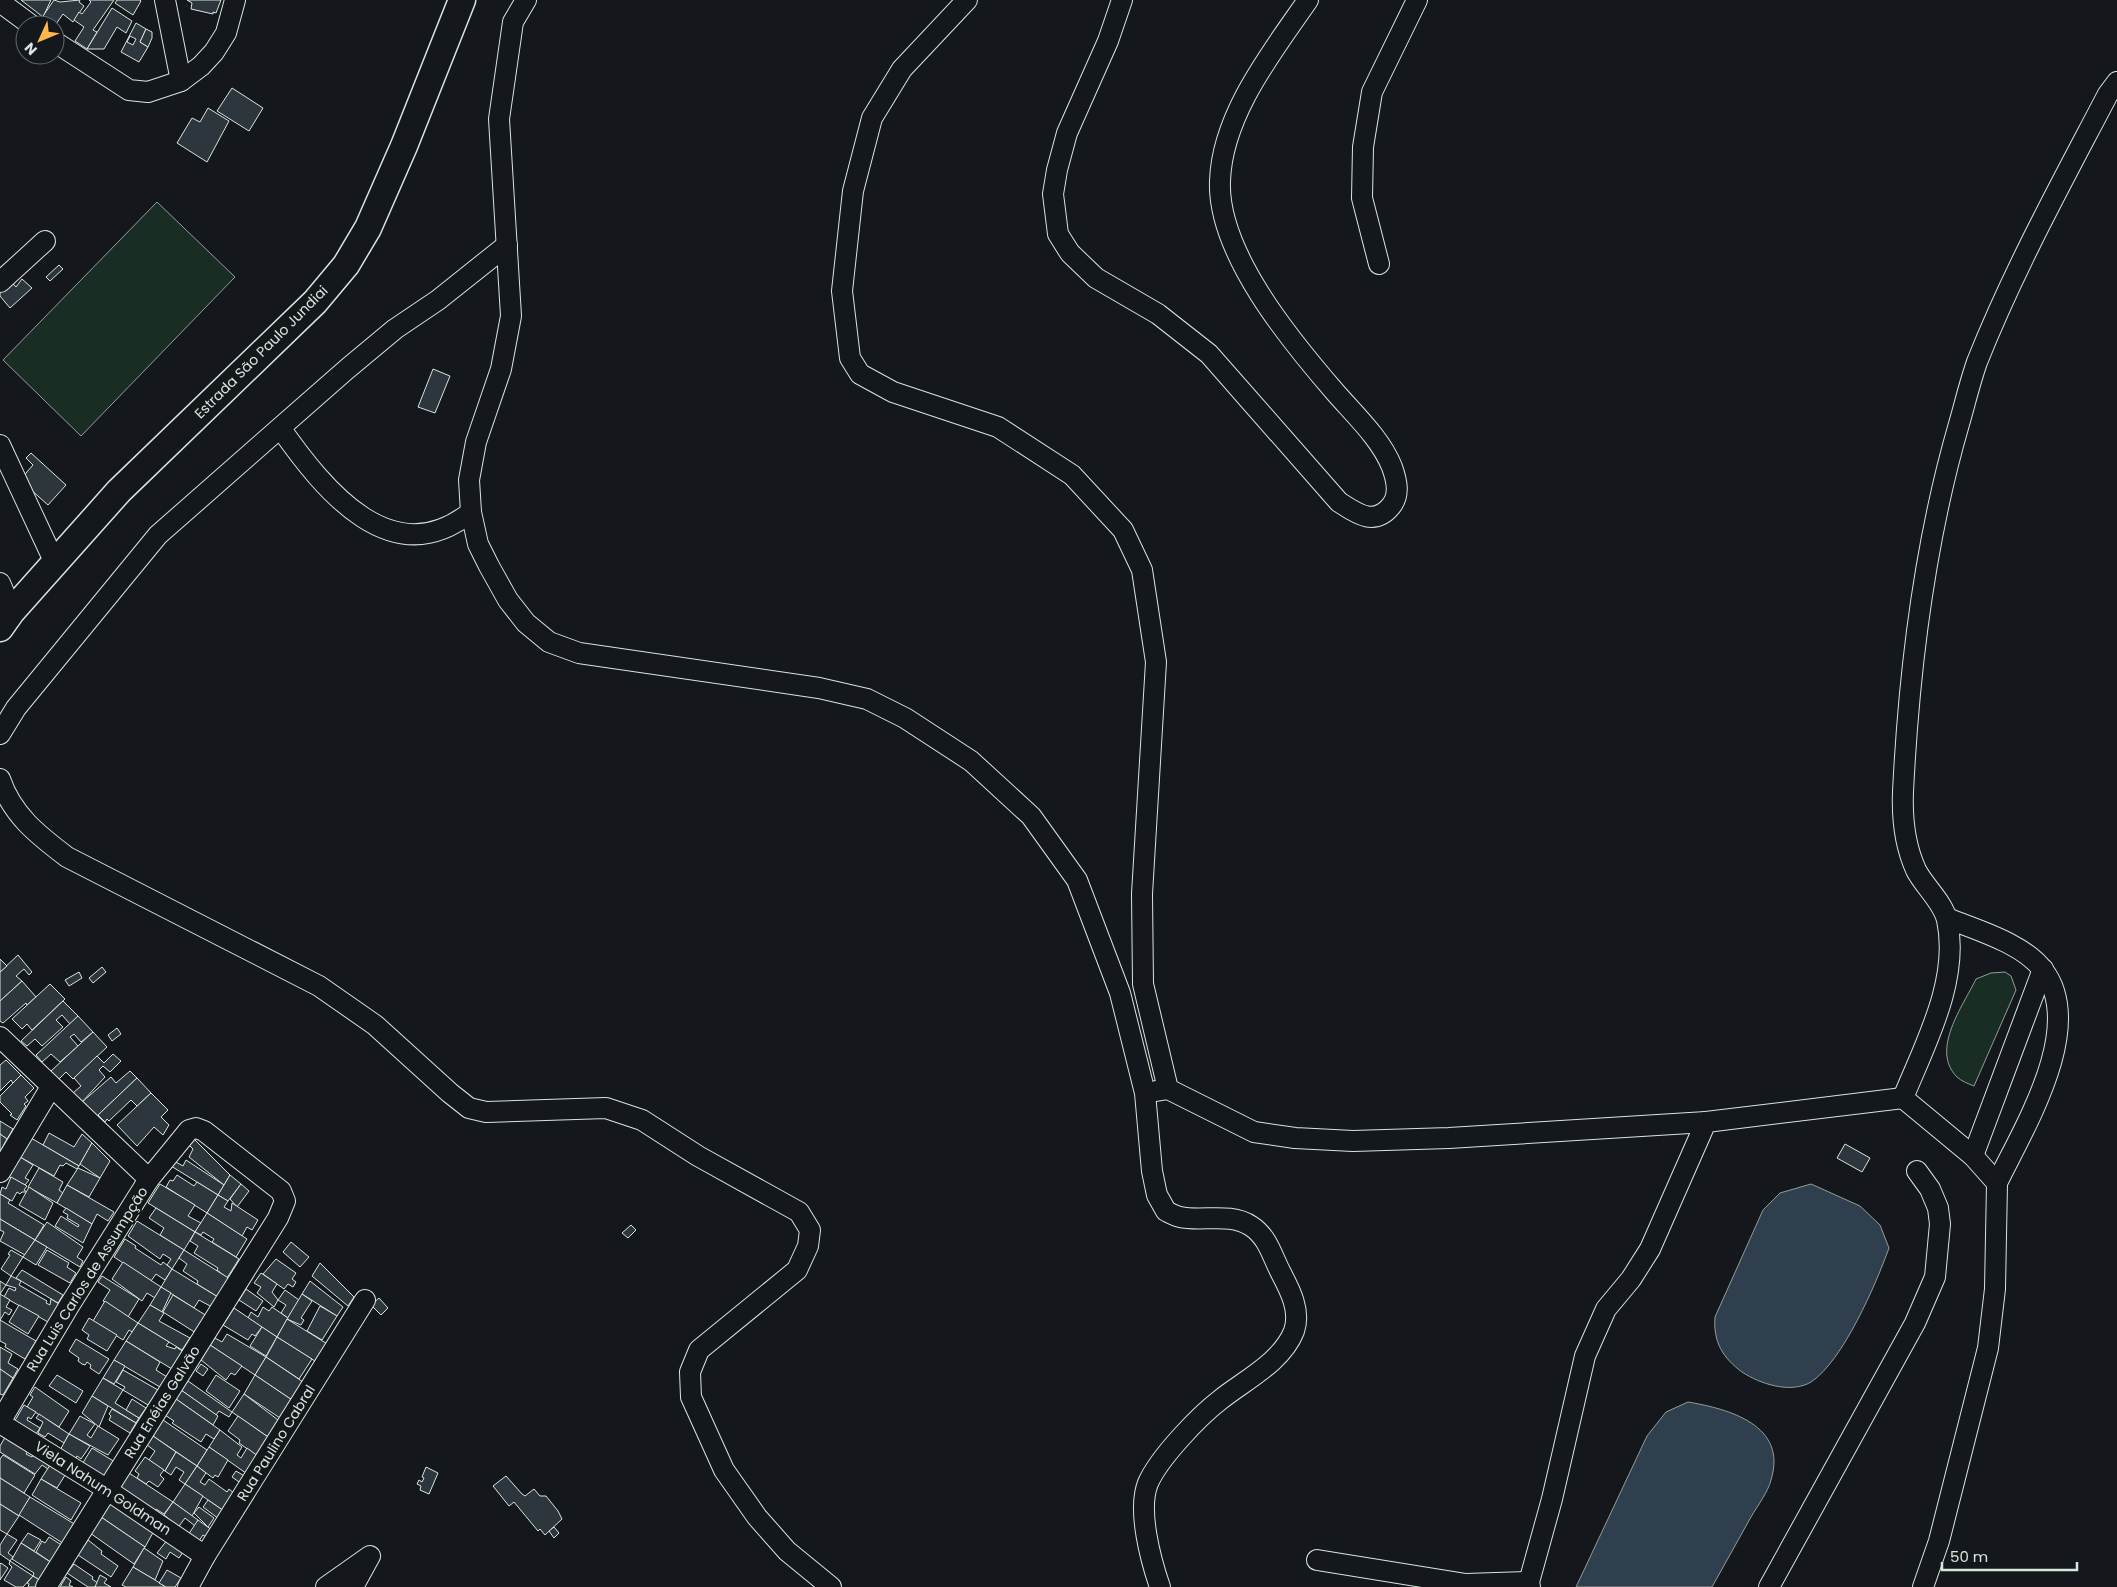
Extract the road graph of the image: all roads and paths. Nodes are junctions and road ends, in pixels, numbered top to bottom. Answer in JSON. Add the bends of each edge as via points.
{"nodes":[{"id":1,"x":165,"y":0,"type":"edge"},
{"id":2,"x":235,"y":0,"type":"edge"},
{"id":3,"x":462,"y":0,"type":"edge"},
{"id":4,"x":526,"y":0,"type":"edge"},
{"id":5,"x":967,"y":0,"type":"edge"},
{"id":6,"x":1122,"y":0,"type":"edge"},
{"id":7,"x":1308,"y":0,"type":"edge"},
{"id":8,"x":1417,"y":0,"type":"edge"},
{"id":9,"x":0,"y":2,"type":"edge"},
{"id":10,"x":18,"y":15,"type":"edge"},
{"id":11,"x":65,"y":48,"type":"edge"},
{"id":12,"x":181,"y":82,"type":"junction"},
{"id":13,"x":2117,"y":82,"type":"edge"},
{"id":14,"x":45,"y":240,"type":"dead end"},
{"id":15,"x":506,"y":245,"type":"junction"},
{"id":16,"x":1379,"y":264,"type":"dead end"},
{"id":17,"x":0,"y":282,"type":"edge"},
{"id":18,"x":281,"y":429,"type":"junction"},
{"id":19,"x":0,"y":445,"type":"edge"},
{"id":20,"x":471,"y":512,"type":"junction"},
{"id":21,"x":55,"y":563,"type":"junction"},
{"id":22,"x":0,"y":583,"type":"edge"},
{"id":23,"x":6,"y":620,"type":"edge"},
{"id":24,"x":0,"y":734,"type":"edge"},
{"id":25,"x":0,"y":779,"type":"edge"},
{"id":26,"x":1947,"y":918,"type":"junction"},
{"id":27,"x":2043,"y":969,"type":"junction"},
{"id":28,"x":0,"y":1037,"type":"edge"},
{"id":29,"x":51,"y":1087,"type":"junction"},
{"id":30,"x":1168,"y":1089,"type":"junction"},
{"id":31,"x":1145,"y":1093,"type":"junction"},
{"id":32,"x":1903,"y":1098,"type":"junction"},
{"id":33,"x":1706,"y":1122,"type":"junction"},
{"id":34,"x":1973,"y":1156,"type":"junction"},
{"id":35,"x":1917,"y":1171,"type":"dead end"},
{"id":36,"x":0,"y":1172,"type":"edge"},
{"id":37,"x":149,"y":1179,"type":"junction"},
{"id":38,"x":1997,"y":1183,"type":"junction"},
{"id":39,"x":278,"y":1218,"type":"joint"},
{"id":40,"x":364,"y":1300,"type":"dead end"},
{"id":41,"x":0,"y":1423,"type":"edge"},
{"id":42,"x":107,"y":1490,"type":"junction"},
{"id":43,"x":205,"y":1556,"type":"junction"},
{"id":44,"x":1317,"y":1560,"type":"dead end"},
{"id":45,"x":1529,"y":1585,"type":"edge"},
{"id":46,"x":46,"y":1587,"type":"edge"},
{"id":47,"x":188,"y":1587,"type":"edge"},
{"id":48,"x":326,"y":1587,"type":"edge"},
{"id":49,"x":353,"y":1587,"type":"edge"},
{"id":50,"x":831,"y":1587,"type":"edge"},
{"id":51,"x":1160,"y":1587,"type":"edge"},
{"id":52,"x":1769,"y":1587,"type":"edge"},
{"id":53,"x":1924,"y":1587,"type":"edge"}],
"edges":[{"from":1,"to":12,"type":"street"},
{"from":2,"to":12,"type":"street","via":[[226,33],[214,52]]},
{"from":3,"to":21,"type":"main road","name":"Estrada São Paulo Jundiai","via":[[404,146],[368,228],[346,265],[315,302],[120,491]]},
{"from":4,"to":15,"type":"street","via":[[514,22],[498,119]]},
{"from":5,"to":30,"type":"street","via":[[902,69],[872,118],[853,191],[842,291],[850,358],[860,374],[892,392],[998,427],[1072,475],[1123,530],[1142,570],[1156,662],[1142,894],[1143,984]]},
{"from":6,"to":7,"type":"street","via":[[1067,133],[1053,194],[1058,234],[1070,253],[1096,278],[1158,314],[1209,354],[1339,502],[1369,518],[1380,516],[1397,498],[1392,467],[1380,445],[1270,309],[1248,274],[1226,228],[1221,203],[1220,181],[1232,122],[1252,84]]},
{"from":8,"to":16,"type":"street","via":[[1372,92],[1363,147],[1362,198]]},
{"from":9,"to":10,"type":"street"},
{"from":11,"to":12,"type":"street","via":[[129,90],[148,92]]},
{"from":13,"to":26,"type":"street","via":[[2014,275],[1976,365],[1949,458],[1929,548],[1916,647],[1903,794],[1906,838],[1916,870]]},
{"from":14,"to":17,"type":"street"},
{"from":15,"to":18,"type":"street","via":[[438,300],[395,329]]},
{"from":15,"to":20,"type":"street","via":[[510,325],[501,369],[476,442],[470,480]]},
{"from":18,"to":20,"type":"street","via":[[307,465],[339,500],[383,528],[402,535],[420,536],[440,531]]},
{"from":18,"to":24,"type":"street","via":[[158,535],[16,708]]},
{"from":19,"to":21,"type":"street"},
{"from":20,"to":31,"type":"street","via":[[478,544],[508,600],[526,623],[549,642],[578,653],[819,688],[866,699],[906,718],[971,761],[1031,816],[1077,880],[1120,993]]},
{"from":21,"to":23,"type":"main road","name":"Estrada São Paulo Jundiai"},
{"from":22,"to":23,"type":"street"},
{"from":25,"to":50,"type":"street","via":[[12,805],[33,832],[67,857],[319,986],[375,1025],[469,1108],[486,1112],[606,1108],[642,1120],[698,1156],[799,1212],[810,1230],[808,1246],[797,1270],[699,1350],[690,1372],[691,1397],[724,1470],[757,1517],[787,1551]]},
{"from":26,"to":27,"type":"street","via":[[2002,941]]},
{"from":26,"to":32,"type":"street","via":[[1949,961],[1944,989]]},
{"from":27,"to":34,"type":"street"},
{"from":27,"to":38,"type":"street","via":[[2054,990],[2058,1015],[2056,1041],[2041,1091]]},
{"from":28,"to":29,"type":"street"},
{"from":29,"to":36,"type":"street"},
{"from":29,"to":37,"type":"street"},
{"from":30,"to":31,"type":"street"},
{"from":30,"to":33,"type":"street","via":[[1254,1132],[1295,1138],[1353,1141],[1448,1138]]},
{"from":31,"to":51,"type":"street","via":[[1152,1171],[1166,1211],[1181,1217],[1222,1218],[1250,1225],[1265,1238],[1294,1302],[1296,1317],[1286,1346],[1202,1416],[1164,1459],[1148,1484],[1145,1508],[1150,1560]]},
{"from":32,"to":33,"type":"street"},
{"from":32,"to":34,"type":"street"},
{"from":33,"to":45,"type":"street","via":[[1650,1249],[1606,1309],[1593,1335],[1585,1356]]},
{"from":34,"to":38,"type":"street"},
{"from":35,"to":52,"type":"street","via":[[1938,1208],[1940,1224],[1935,1277],[1915,1324]]},
{"from":37,"to":39,"type":"street","name":"Rua Luis Carlos de Assumpção","via":[[180,1139],[196,1128],[281,1190],[285,1200]]},
{"from":37,"to":41,"type":"street","name":"Rua Luis Carlos de Assumpção"},
{"from":38,"to":53,"type":"street","via":[[1995,1289],[1988,1348],[1939,1541]]},
{"from":39,"to":42,"type":"street","name":"Rua Enéias Galvão"},
{"from":40,"to":43,"type":"street","name":"Rua Paulino Cabral"},
{"from":41,"to":42,"type":"street","name":"Viela Nahum Goldman"},
{"from":42,"to":43,"type":"street","name":"Viela Nahum Goldman"},
{"from":42,"to":46,"type":"street","name":"Rua Enéias Galvão"},
{"from":43,"to":47,"type":"street","name":"Rua Paulino Cabral"},
{"from":44,"to":45,"type":"street","via":[[1466,1584]]},
{"from":48,"to":49,"type":"street","via":[[370,1556]]}]}
